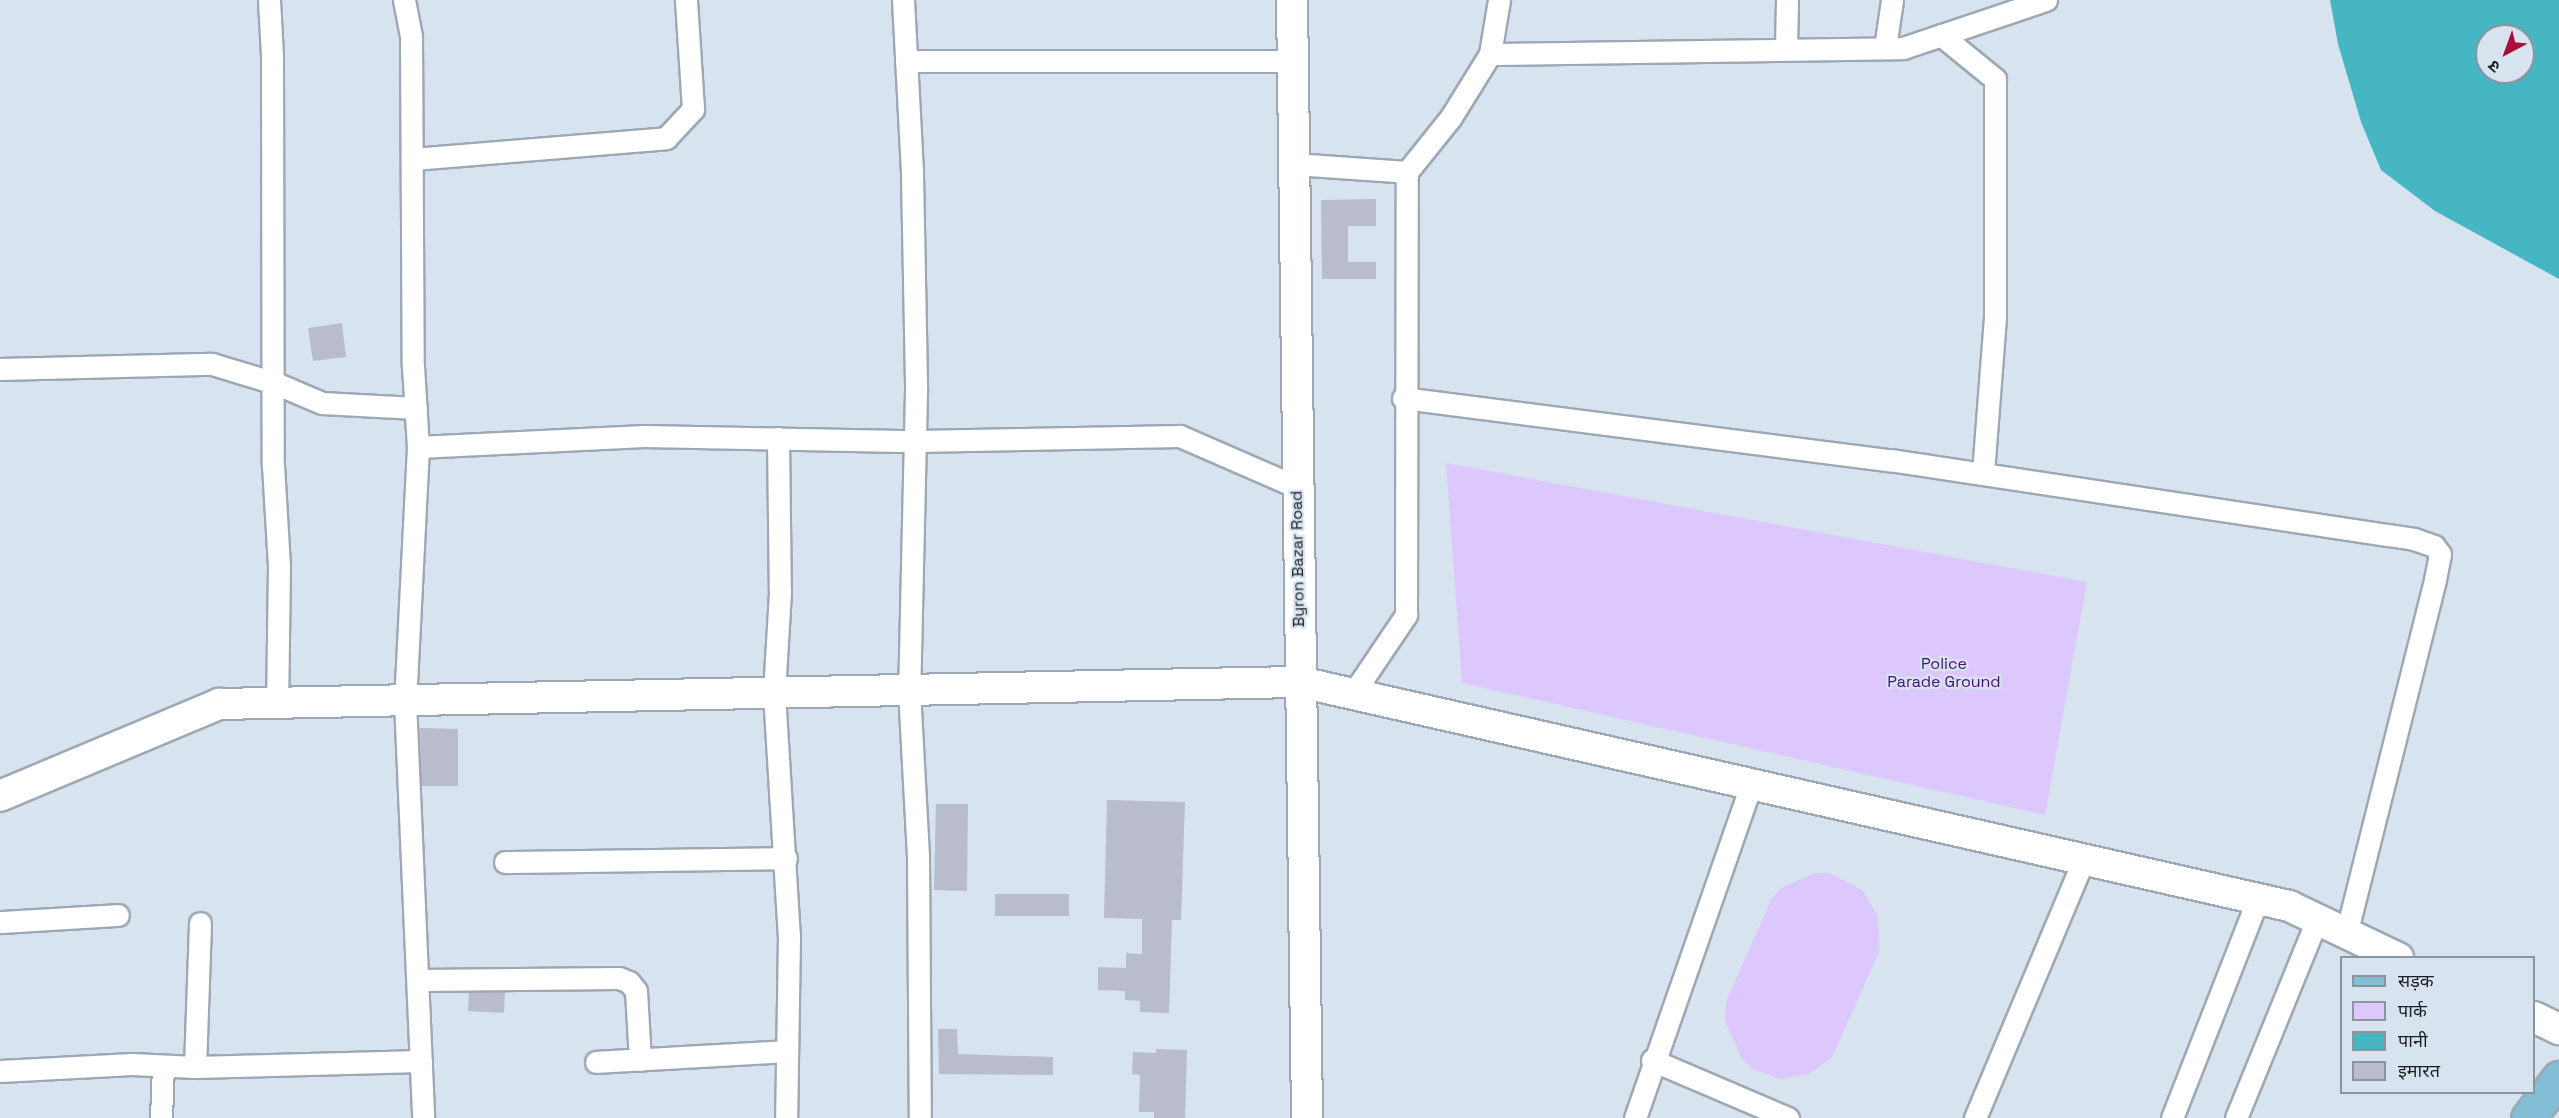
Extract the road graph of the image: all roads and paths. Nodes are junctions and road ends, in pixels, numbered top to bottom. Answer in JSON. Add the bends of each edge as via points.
{"nodes":[{"id":1,"x":268,"y":0,"type":"edge"},
{"id":2,"x":404,"y":0,"type":"edge"},
{"id":3,"x":686,"y":0,"type":"edge"},
{"id":4,"x":903,"y":0,"type":"edge"},
{"id":5,"x":1292,"y":0,"type":"edge"},
{"id":6,"x":1499,"y":0,"type":"edge"},
{"id":7,"x":1787,"y":0,"type":"edge"},
{"id":8,"x":1892,"y":0,"type":"edge"},
{"id":9,"x":2046,"y":0,"type":"edge"},
{"id":10,"x":1941,"y":35,"type":"junction"},
{"id":11,"x":1786,"y":48,"type":"junction"},
{"id":12,"x":1885,"y":48,"type":"junction"},
{"id":13,"x":1490,"y":54,"type":"junction"},
{"id":14,"x":906,"y":61,"type":"junction"},
{"id":15,"x":1292,"y":61,"type":"junction"},
{"id":16,"x":413,"y":159,"type":"junction"},
{"id":17,"x":1294,"y":164,"type":"junction"},
{"id":18,"x":1407,"y":172,"type":"junction"},
{"id":19,"x":0,"y":369,"type":"edge"},
{"id":20,"x":275,"y":383,"type":"junction"},
{"id":21,"x":1403,"y":398,"type":"junction"},
{"id":22,"x":416,"y":408,"type":"junction"},
{"id":23,"x":778,"y":438,"type":"junction"},
{"id":24,"x":915,"y":441,"type":"junction"},
{"id":25,"x":418,"y":447,"type":"junction"},
{"id":26,"x":1983,"y":474,"type":"junction"},
{"id":27,"x":1297,"y":487,"type":"junction"},
{"id":28,"x":1300,"y":682,"type":"junction"},
{"id":29,"x":909,"y":690,"type":"junction"},
{"id":30,"x":774,"y":693,"type":"junction"},
{"id":31,"x":1352,"y":695,"type":"junction"},
{"id":32,"x":405,"y":701,"type":"junction"},
{"id":33,"x":277,"y":703,"type":"junction"},
{"id":34,"x":1751,"y":784,"type":"junction"},
{"id":35,"x":0,"y":796,"type":"edge"},
{"id":36,"x":786,"y":858,"type":"junction"},
{"id":37,"x":2084,"y":860,"type":"junction"},
{"id":38,"x":505,"y":862,"type":"dead end"},
{"id":39,"x":2258,"y":899,"type":"junction"},
{"id":40,"x":118,"y":915,"type":"dead end"},
{"id":41,"x":2317,"y":920,"type":"junction"},
{"id":42,"x":0,"y":922,"type":"edge"},
{"id":43,"x":200,"y":922,"type":"dead end"},
{"id":44,"x":2346,"y":935,"type":"junction"},
{"id":45,"x":2396,"y":956,"type":"edge"},
{"id":46,"x":419,"y":980,"type":"junction"},
{"id":47,"x":2535,"y":1017,"type":"edge"},
{"id":48,"x":2559,"y":1029,"type":"edge"},
{"id":49,"x":787,"y":1051,"type":"junction"},
{"id":50,"x":639,"y":1060,"type":"junction"},
{"id":51,"x":1653,"y":1060,"type":"junction"},
{"id":52,"x":421,"y":1061,"type":"junction"},
{"id":53,"x":596,"y":1062,"type":"dead end"},
{"id":54,"x":163,"y":1066,"type":"junction"},
{"id":55,"x":195,"y":1067,"type":"junction"},
{"id":56,"x":0,"y":1071,"type":"edge"},
{"id":57,"x":2559,"y":1078,"type":"edge"},
{"id":58,"x":160,"y":1118,"type":"edge"},
{"id":59,"x":423,"y":1118,"type":"edge"},
{"id":60,"x":786,"y":1118,"type":"edge"},
{"id":61,"x":920,"y":1118,"type":"edge"},
{"id":62,"x":1307,"y":1118,"type":"edge"},
{"id":63,"x":1635,"y":1118,"type":"edge"},
{"id":64,"x":1788,"y":1118,"type":"edge"},
{"id":65,"x":1975,"y":1118,"type":"edge"},
{"id":66,"x":2172,"y":1118,"type":"edge"},
{"id":67,"x":2236,"y":1118,"type":"edge"},
{"id":68,"x":2528,"y":1118,"type":"edge"}],
"edges":[{"from":1,"to":20,"type":"street"},
{"from":2,"to":16,"type":"street","via":[[411,37]]},
{"from":3,"to":16,"type":"street","via":[[693,110],[666,138]]},
{"from":4,"to":14,"type":"street"},
{"from":5,"to":15,"type":"street","name":"Byron Bazar Road"},
{"from":6,"to":13,"type":"street"},
{"from":7,"to":11,"type":"street"},
{"from":8,"to":12,"type":"street"},
{"from":9,"to":10,"type":"street"},
{"from":10,"to":12,"type":"street","via":[[1903,48]]},
{"from":10,"to":26,"type":"street","via":[[1995,79],[1995,317]]},
{"from":11,"to":12,"type":"street"},
{"from":11,"to":13,"type":"street"},
{"from":13,"to":18,"type":"street","via":[[1451,117]]},
{"from":14,"to":15,"type":"street"},
{"from":14,"to":24,"type":"street","via":[[912,174]]},
{"from":15,"to":17,"type":"street","name":"Byron Bazar Road"},
{"from":16,"to":22,"type":"street"},
{"from":17,"to":18,"type":"street"},
{"from":17,"to":27,"type":"street","name":"Byron Bazar Road"},
{"from":18,"to":21,"type":"street"},
{"from":19,"to":20,"type":"street","via":[[212,364]]},
{"from":20,"to":22,"type":"street","via":[[321,403]]},
{"from":20,"to":33,"type":"street"},
{"from":21,"to":26,"type":"street"},
{"from":21,"to":31,"type":"street","via":[[1406,615]]},
{"from":22,"to":25,"type":"street"},
{"from":23,"to":24,"type":"street"},
{"from":23,"to":25,"type":"street","via":[[644,436]]},
{"from":23,"to":30,"type":"street","via":[[780,592]]},
{"from":24,"to":27,"type":"street","via":[[1180,436]]},
{"from":24,"to":29,"type":"street"},
{"from":25,"to":32,"type":"street"},
{"from":26,"to":44,"type":"street","via":[[2414,539],[2434,546],[2440,554],[2435,580]]},
{"from":27,"to":28,"type":"street","name":"Byron Bazar Road"},
{"from":28,"to":29,"type":"street"},
{"from":28,"to":31,"type":"street"},
{"from":28,"to":62,"type":"street","name":"Byron Bazar Road"},
{"from":29,"to":30,"type":"street"},
{"from":29,"to":61,"type":"street","via":[[918,857]]},
{"from":30,"to":32,"type":"street"},
{"from":30,"to":36,"type":"street"},
{"from":31,"to":34,"type":"street"},
{"from":32,"to":33,"type":"street"},
{"from":32,"to":46,"type":"street"},
{"from":33,"to":35,"type":"street","via":[[219,704]]},
{"from":34,"to":37,"type":"street"},
{"from":34,"to":51,"type":"street"},
{"from":36,"to":38,"type":"street"},
{"from":36,"to":49,"type":"street"},
{"from":37,"to":39,"type":"street"},
{"from":37,"to":65,"type":"street"},
{"from":39,"to":41,"type":"street","via":[[2289,906]]},
{"from":39,"to":66,"type":"street"},
{"from":40,"to":42,"type":"street"},
{"from":41,"to":44,"type":"street"},
{"from":41,"to":67,"type":"street"},
{"from":43,"to":55,"type":"street"},
{"from":44,"to":45,"type":"street"},
{"from":46,"to":50,"type":"street","via":[[619,978],[629,982],[636,992]]},
{"from":46,"to":52,"type":"street"},
{"from":47,"to":48,"type":"street"},
{"from":49,"to":50,"type":"street"},
{"from":49,"to":60,"type":"street"},
{"from":50,"to":53,"type":"street"},
{"from":51,"to":63,"type":"street"},
{"from":51,"to":64,"type":"street"},
{"from":52,"to":55,"type":"street"},
{"from":52,"to":59,"type":"street"},
{"from":54,"to":55,"type":"street"},
{"from":54,"to":56,"type":"street"},
{"from":54,"to":58,"type":"street"},
{"from":57,"to":68,"type":"main road"}]}
